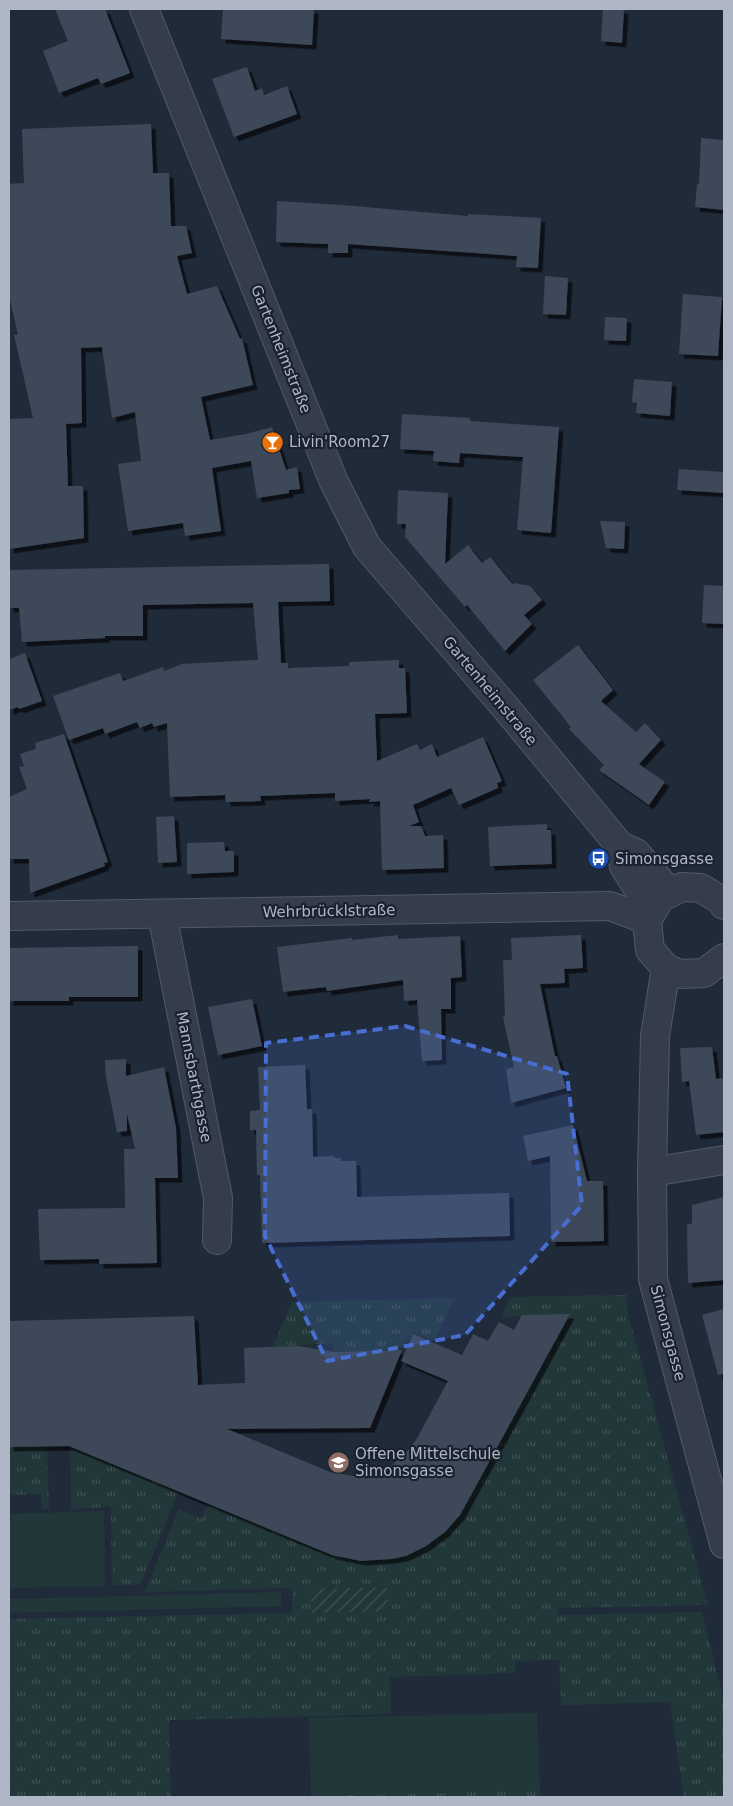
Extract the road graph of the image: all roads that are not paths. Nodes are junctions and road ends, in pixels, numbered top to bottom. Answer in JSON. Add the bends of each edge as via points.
{"nodes":[{"id":1,"x":144,"y":9,"type":"edge"},
{"id":2,"x":724,"y":905,"type":"edge"},
{"id":3,"x":657,"y":908,"type":"junction"},
{"id":4,"x":162,"y":914,"type":"junction"},
{"id":5,"x":9,"y":916,"type":"edge"},
{"id":6,"x":724,"y":958,"type":"edge"},
{"id":7,"x":666,"y":968,"type":"junction"},
{"id":8,"x":724,"y":1160,"type":"edge"},
{"id":9,"x":652,"y":1172,"type":"junction"},
{"id":10,"x":218,"y":1240,"type":"dead end"},
{"id":11,"x":724,"y":1544,"type":"edge"}],
"edges":[{"from":1,"to":3,"type":"street","name":"Gartenheimstraße","via":[[334,482],[367,547],[620,846],[636,853]]},
{"from":2,"to":3,"type":"street","via":[[722,900],[701,888],[682,887]]},
{"from":3,"to":4,"type":"street","name":"Wehrbrücklstraße","via":[[610,906]]},
{"from":3,"to":7,"type":"street","via":[[650,950]]},
{"from":4,"to":5,"type":"street","name":"Wehrbrücklstraße"},
{"from":4,"to":10,"type":"street","name":"Mannsbarthgasse","via":[[218,1198]]},
{"from":6,"to":7,"type":"street","via":[[704,972],[680,974]]},
{"from":7,"to":9,"type":"street","name":"Simonsgasse","via":[[655,1036]]},
{"from":8,"to":9,"type":"street"},
{"from":9,"to":11,"type":"street","name":"Simonsgasse","via":[[653,1279]]}]}
